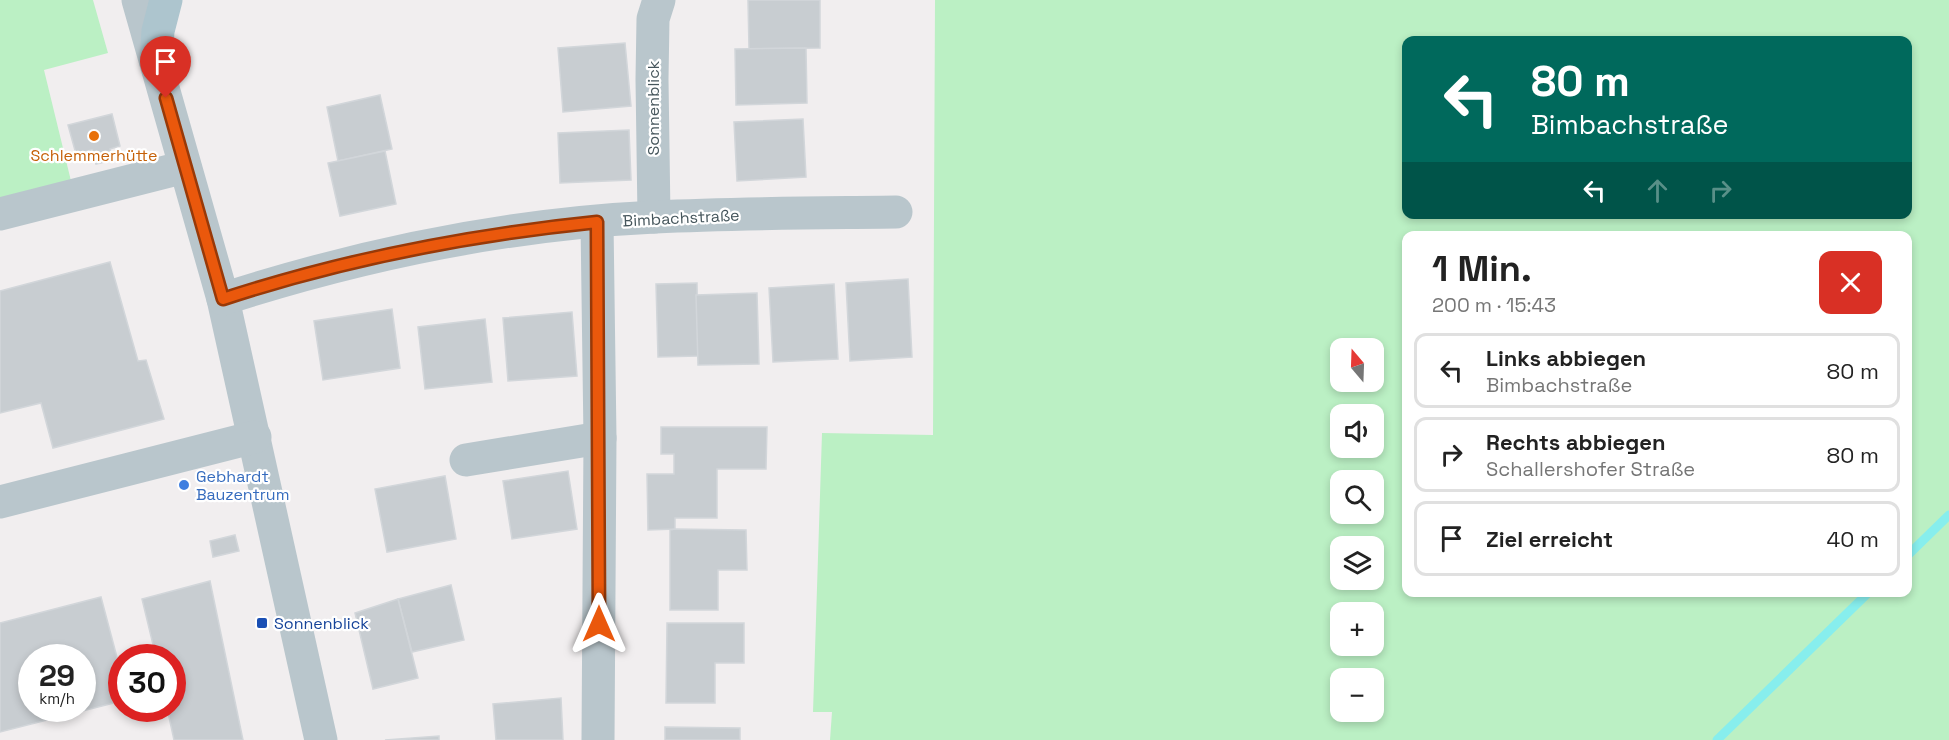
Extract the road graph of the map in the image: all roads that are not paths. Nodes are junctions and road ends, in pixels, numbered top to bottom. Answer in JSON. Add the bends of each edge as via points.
{"nodes":[{"id":1,"x":138,"y":0,"type":"edge"},
{"id":2,"x":165,"y":0,"type":"edge"},
{"id":3,"x":659,"y":0,"type":"edge"},
{"id":4,"x":156,"y":62,"type":"junction"},
{"id":5,"x":185,"y":167,"type":"junction"},
{"id":6,"x":896,"y":212,"type":"dead end"},
{"id":7,"x":0,"y":214,"type":"edge"},
{"id":8,"x":654,"y":217,"type":"junction"},
{"id":9,"x":597,"y":222,"type":"junction"},
{"id":10,"x":223,"y":299,"type":"junction"},
{"id":11,"x":255,"y":437,"type":"junction"},
{"id":12,"x":600,"y":438,"type":"junction"},
{"id":13,"x":466,"y":460,"type":"dead end"},
{"id":14,"x":0,"y":502,"type":"edge"},
{"id":15,"x":321,"y":740,"type":"edge"},
{"id":16,"x":598,"y":740,"type":"edge"}],
"edges":[{"from":1,"to":4,"type":"street"},
{"from":2,"to":4,"type":"main road"},
{"from":3,"to":8,"type":"street","name":"Sonnenblick","via":[[653,19]]},
{"from":4,"to":5,"type":"street"},
{"from":5,"to":7,"type":"street"},
{"from":5,"to":10,"type":"street"},
{"from":6,"to":8,"type":"street","name":"Bimbachstraße"},
{"from":8,"to":9,"type":"street","name":"Bimbachstraße"},
{"from":9,"to":10,"type":"street","name":"Bimbachstraße","via":[[449,241],[384,254]]},
{"from":9,"to":12,"type":"street"},
{"from":10,"to":11,"type":"street"},
{"from":11,"to":14,"type":"street"},
{"from":11,"to":15,"type":"street"},
{"from":12,"to":13,"type":"street"},
{"from":12,"to":16,"type":"street"}]}
